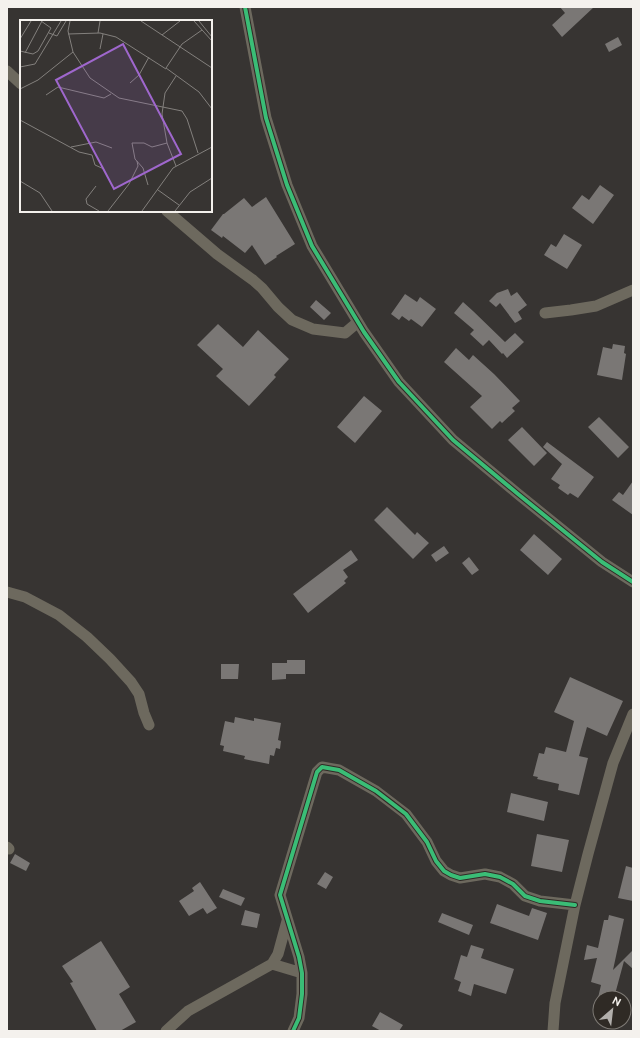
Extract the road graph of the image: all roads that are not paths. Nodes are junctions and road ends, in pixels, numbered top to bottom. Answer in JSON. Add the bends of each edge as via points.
{"nodes":[{"id":1,"x":245,"y":7,"type":"edge"},
{"id":2,"x":7,"y":71,"type":"edge"},
{"id":3,"x":20,"y":83,"type":"edge"},
{"id":4,"x":168,"y":212,"type":"edge"},
{"id":5,"x":633,"y":290,"type":"edge"},
{"id":6,"x":545,"y":313,"type":"dead end"},
{"id":7,"x":358,"y":322,"type":"junction"},
{"id":8,"x":633,"y":582,"type":"edge"},
{"id":9,"x":7,"y":592,"type":"edge"},
{"id":10,"x":633,"y":714,"type":"edge"},
{"id":11,"x":149,"y":725,"type":"dead end"},
{"id":12,"x":575,"y":906,"type":"junction"},
{"id":13,"x":288,"y":921,"type":"junction"},
{"id":14,"x":272,"y":964,"type":"junction"},
{"id":15,"x":302,"y":973,"type":"junction"},
{"id":16,"x":166,"y":1031,"type":"edge"},
{"id":17,"x":293,"y":1031,"type":"edge"},
{"id":18,"x":554,"y":1031,"type":"edge"}],
"edges":[{"from":1,"to":7,"type":"street","via":[[266,118],[287,185],[312,246]]},
{"from":2,"to":3,"type":"street"},
{"from":4,"to":7,"type":"street","via":[[217,254],[253,280],[292,320],[313,329],[345,333]]},
{"from":5,"to":6,"type":"street","via":[[596,306]]},
{"from":7,"to":8,"type":"street","via":[[399,382],[453,440],[602,562]]},
{"from":9,"to":11,"type":"street","via":[[25,597],[59,615],[87,637],[131,682],[139,694]]},
{"from":10,"to":12,"type":"street","via":[[613,763]]},
{"from":12,"to":13,"type":"street","via":[[525,896],[513,884],[500,877],[485,874],[460,878],[451,875],[436,861],[427,842],[406,814],[376,791],[339,770],[322,767],[317,772],[280,895]]},
{"from":12,"to":18,"type":"street","via":[[555,1003]]},
{"from":13,"to":14,"type":"street","via":[[278,954]]},
{"from":13,"to":15,"type":"street"},
{"from":14,"to":15,"type":"street"},
{"from":14,"to":16,"type":"street","via":[[188,1011]]},
{"from":15,"to":17,"type":"street","via":[[299,1018]]}]}
